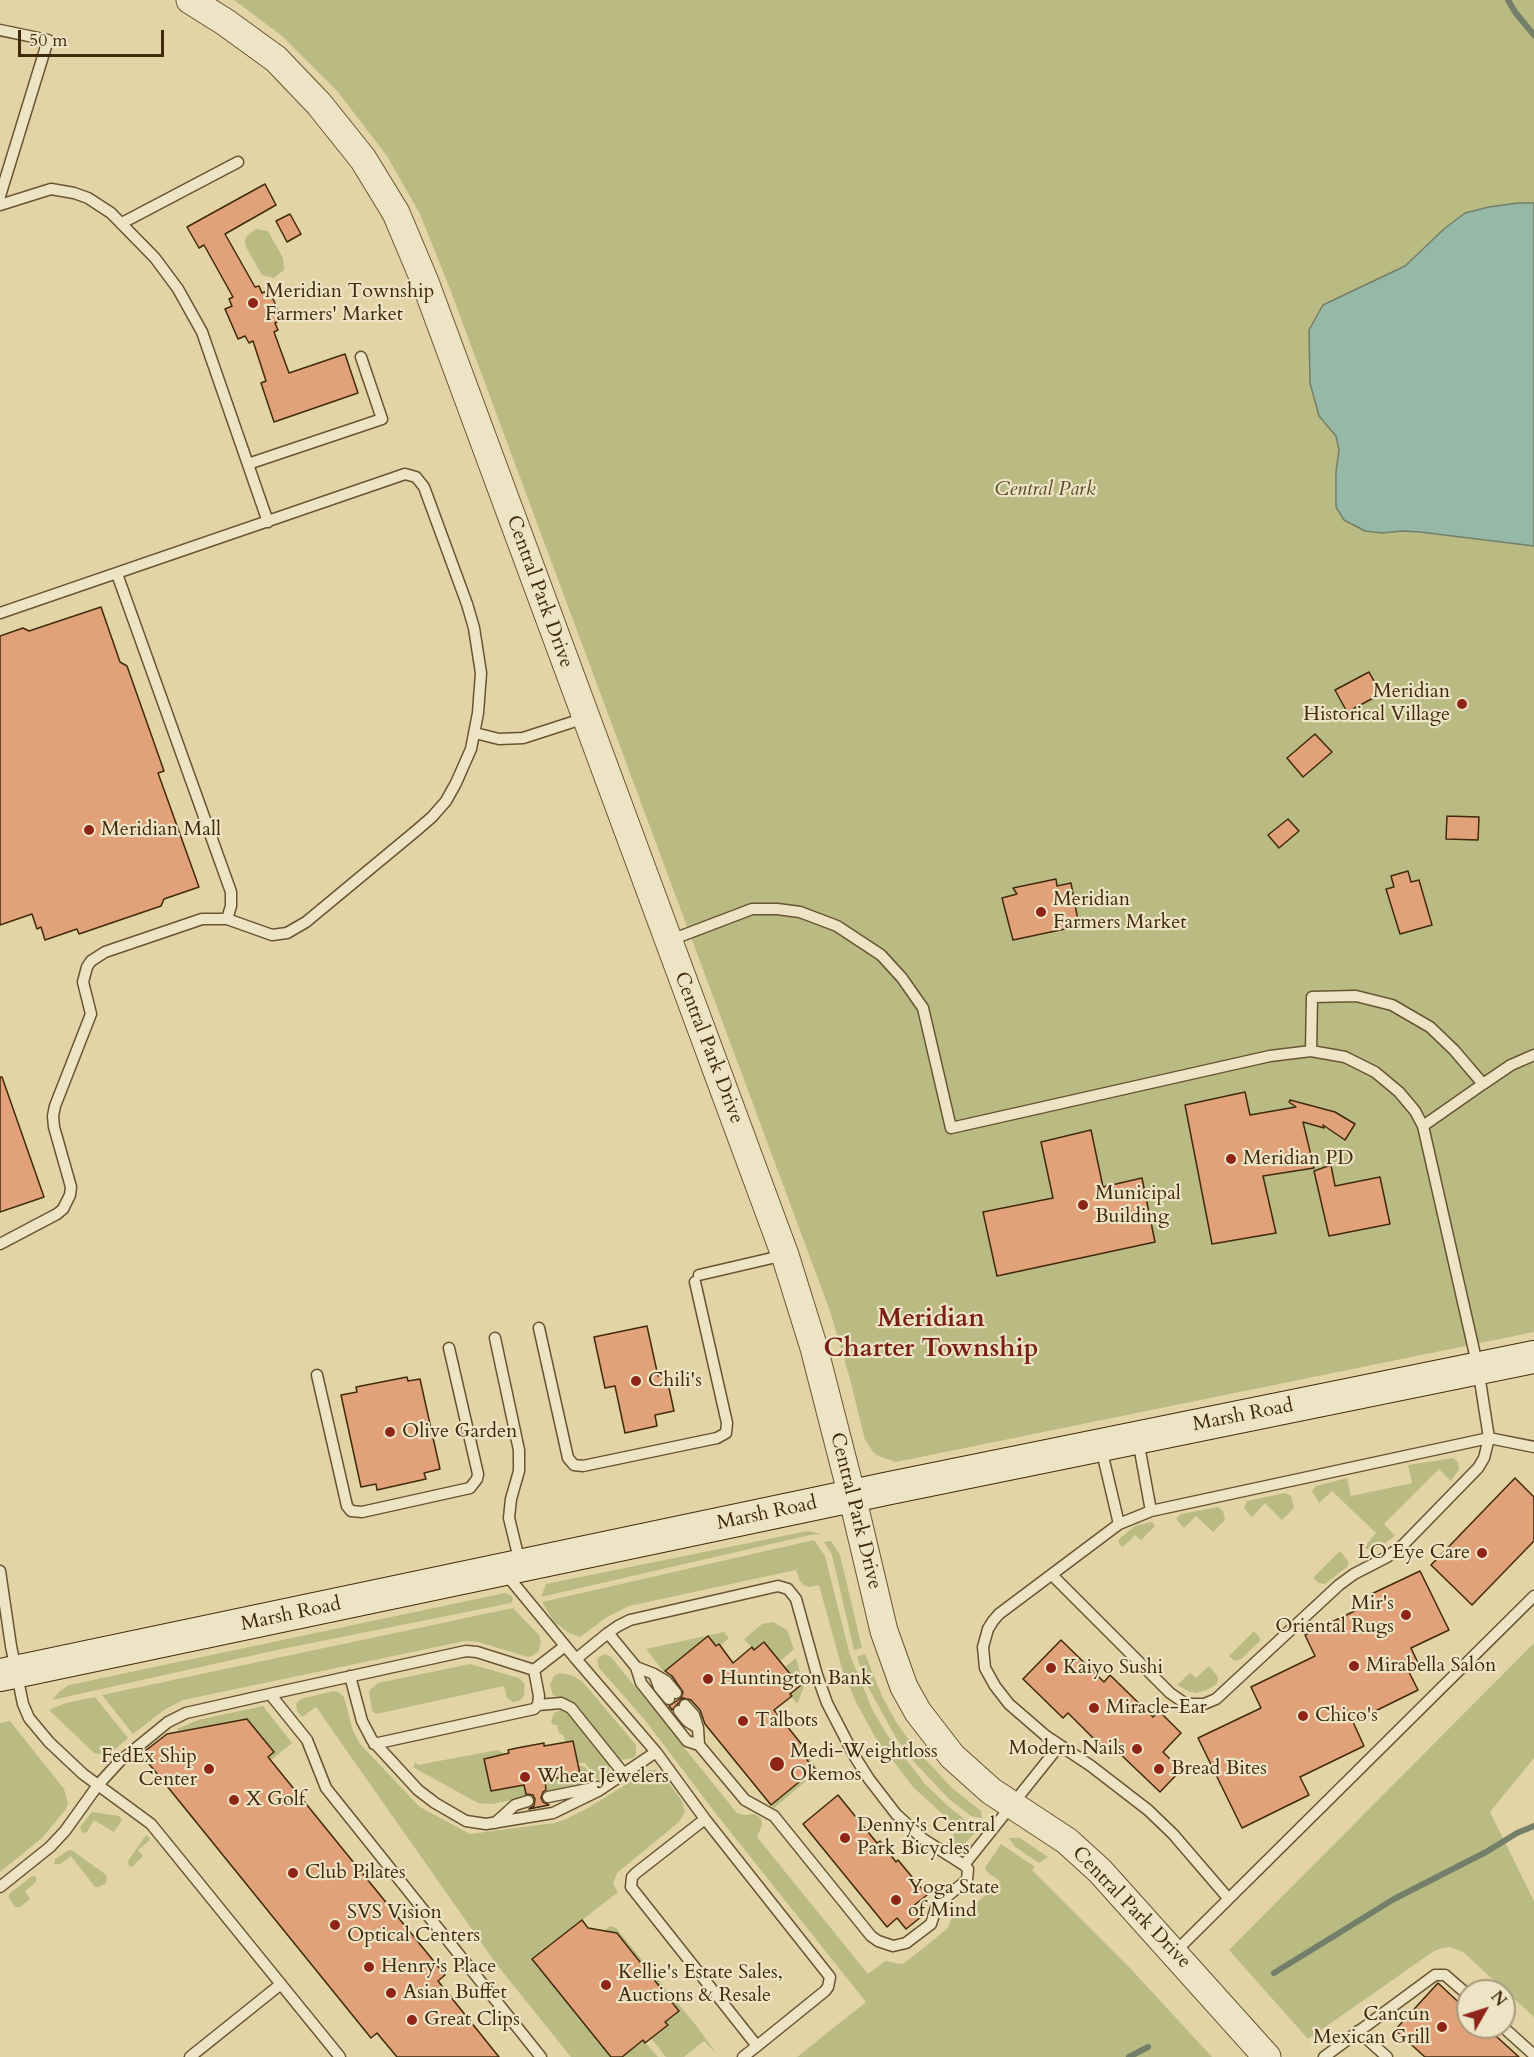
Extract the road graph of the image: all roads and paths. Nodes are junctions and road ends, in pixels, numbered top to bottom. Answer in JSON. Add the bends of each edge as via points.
{"nodes":[{"id":1,"x":190,"y":0,"type":"edge"},
{"id":2,"x":0,"y":30,"type":"edge"},
{"id":3,"x":238,"y":162,"type":"dead end"},
{"id":4,"x":0,"y":196,"type":"edge"},
{"id":5,"x":0,"y":206,"type":"edge"},
{"id":6,"x":122,"y":223,"type":"junction"},
{"id":7,"x":361,"y":357,"type":"dead end"},
{"id":8,"x":248,"y":464,"type":"junction"},
{"id":9,"x":268,"y":522,"type":"junction"},
{"id":10,"x":117,"y":574,"type":"junction"},
{"id":11,"x":0,"y":613,"type":"edge"},
{"id":12,"x":585,"y":718,"type":"junction"},
{"id":13,"x":475,"y":733,"type":"junction"},
{"id":14,"x":226,"y":919,"type":"junction"},
{"id":15,"x":668,"y":941,"type":"junction"},
{"id":16,"x":1311,"y":1051,"type":"junction"},
{"id":17,"x":1534,"y":1055,"type":"edge"},
{"id":18,"x":1483,"y":1084,"type":"junction"},
{"id":19,"x":1423,"y":1126,"type":"junction"},
{"id":20,"x":0,"y":1244,"type":"edge"},
{"id":21,"x":785,"y":1255,"type":"junction"},
{"id":22,"x":539,"y":1329,"type":"dead end"},
{"id":23,"x":495,"y":1338,"type":"dead end"},
{"id":24,"x":449,"y":1347,"type":"dead end"},
{"id":25,"x":1534,"y":1357,"type":"edge"},
{"id":26,"x":1478,"y":1368,"type":"junction"},
{"id":27,"x":317,"y":1375,"type":"dead end"},
{"id":28,"x":1138,"y":1438,"type":"junction"},
{"id":29,"x":1489,"y":1438,"type":"junction"},
{"id":30,"x":1100,"y":1445,"type":"junction"},
{"id":31,"x":1534,"y":1447,"type":"edge"},
{"id":32,"x":852,"y":1496,"type":"junction"},
{"id":33,"x":1151,"y":1511,"type":"junction"},
{"id":34,"x":1119,"y":1524,"type":"junction"},
{"id":35,"x":512,"y":1568,"type":"junction"},
{"id":36,"x":0,"y":1571,"type":"edge"},
{"id":37,"x":1052,"y":1575,"type":"junction"},
{"id":38,"x":1534,"y":1596,"type":"edge"},
{"id":39,"x":608,"y":1633,"type":"junction"},
{"id":40,"x":565,"y":1646,"type":"junction"},
{"id":41,"x":576,"y":1659,"type":"junction"},
{"id":42,"x":636,"y":1667,"type":"junction"},
{"id":43,"x":534,"y":1670,"type":"junction"},
{"id":44,"x":8,"y":1674,"type":"edge"},
{"id":45,"x":350,"y":1676,"type":"junction"},
{"id":46,"x":270,"y":1694,"type":"junction"},
{"id":47,"x":672,"y":1696,"type":"dead end"},
{"id":48,"x":538,"y":1705,"type":"junction"},
{"id":49,"x":682,"y":1708,"type":"dead end"},
{"id":50,"x":374,"y":1744,"type":"junction"},
{"id":51,"x":699,"y":1745,"type":"junction"},
{"id":52,"x":1059,"y":1746,"type":"junction"},
{"id":53,"x":656,"y":1752,"type":"junction"},
{"id":54,"x":624,"y":1774,"type":"junction"},
{"id":55,"x":98,"y":1785,"type":"junction"},
{"id":56,"x":606,"y":1786,"type":"junction"},
{"id":57,"x":548,"y":1797,"type":"dead end"},
{"id":58,"x":528,"y":1801,"type":"dead end"},
{"id":59,"x":1013,"y":1806,"type":"junction"},
{"id":60,"x":705,"y":1819,"type":"junction"},
{"id":61,"x":495,"y":1823,"type":"junction"},
{"id":62,"x":964,"y":1865,"type":"junction"},
{"id":63,"x":0,"y":1887,"type":"edge"},
{"id":64,"x":1228,"y":1898,"type":"junction"},
{"id":65,"x":1174,"y":1952,"type":"junction"},
{"id":66,"x":281,"y":1984,"type":"junction"},
{"id":67,"x":1456,"y":1985,"type":"edge"},
{"id":68,"x":1358,"y":2031,"type":"junction"},
{"id":69,"x":1516,"y":2039,"type":"edge"},
{"id":70,"x":757,"y":2046,"type":"junction"},
{"id":71,"x":1534,"y":2055,"type":"edge"},
{"id":72,"x":190,"y":2057,"type":"edge"},
{"id":73,"x":340,"y":2057,"type":"edge"},
{"id":74,"x":541,"y":2057,"type":"edge"},
{"id":75,"x":743,"y":2057,"type":"edge"},
{"id":76,"x":1267,"y":2057,"type":"edge"},
{"id":77,"x":1324,"y":2057,"type":"edge"},
{"id":78,"x":1387,"y":2057,"type":"edge"}],
"edges":[{"from":1,"to":12,"type":"street","name":"Central Park Drive","via":[[276,59],[363,159],[396,213]]},
{"from":2,"to":4,"type":"lane","via":[[48,40]]},
{"from":3,"to":6,"type":"lane"},
{"from":5,"to":6,"type":"lane","via":[[51,189],[63,190],[88,198]]},
{"from":6,"to":8,"type":"lane","via":[[168,274],[196,319]]},
{"from":7,"to":8,"type":"lane","via":[[382,419]]},
{"from":8,"to":9,"type":"lane"},
{"from":9,"to":10,"type":"lane"},
{"from":9,"to":13,"type":"lane","via":[[400,474],[420,482],[474,628],[481,673]]},
{"from":10,"to":11,"type":"lane"},
{"from":10,"to":14,"type":"lane","via":[[231,892]]},
{"from":12,"to":13,"type":"lane","via":[[523,738],[499,739]]},
{"from":12,"to":15,"type":"street","name":"Central Park Drive"},
{"from":13,"to":14,"type":"lane","via":[[456,783],[432,817],[306,922],[287,933],[272,935]]},
{"from":14,"to":20,"type":"lane","via":[[202,920],[149,936],[98,956],[87,967],[83,982],[91,1014],[53,1116],[71,1187],[68,1203],[57,1214]]},
{"from":15,"to":16,"type":"lane","via":[[752,909],[777,909],[828,922],[881,955],[923,1008],[951,1128],[1261,1058]]},
{"from":15,"to":21,"type":"street","name":"Central Park Drive"},
{"from":16,"to":18,"type":"lane","via":[[1312,996],[1356,996],[1392,1005],[1430,1027]]},
{"from":16,"to":19,"type":"lane","via":[[1345,1057],[1375,1072],[1399,1092]]},
{"from":17,"to":18,"type":"lane"},
{"from":18,"to":19,"type":"lane"},
{"from":19,"to":26,"type":"lane"},
{"from":21,"to":22,"type":"lane","via":[[697,1279],[727,1423],[726,1433],[717,1438],[574,1466],[568,1458]]},
{"from":21,"to":32,"type":"street","name":"Central Park Drive","via":[[814,1348]]},
{"from":23,"to":35,"type":"lane","via":[[519,1450],[519,1471],[509,1518]]},
{"from":24,"to":27,"type":"lane","via":[[477,1479],[470,1488],[356,1513],[347,1506]]},
{"from":25,"to":26,"type":"main road","name":"Marsh Road"},
{"from":26,"to":28,"type":"main road","name":"Marsh Road"},
{"from":26,"to":29,"type":"lane"},
{"from":28,"to":30,"type":"main road","name":"Marsh Road"},
{"from":28,"to":33,"type":"lane"},
{"from":29,"to":31,"type":"lane"},
{"from":29,"to":33,"type":"lane"},
{"from":29,"to":37,"type":"lane","via":[[1478,1468],[1403,1545],[1339,1585],[1210,1702],[1196,1705],[1177,1700]]},
{"from":30,"to":32,"type":"main road","name":"Marsh Road"},
{"from":30,"to":34,"type":"lane"},
{"from":32,"to":35,"type":"main road","name":"Marsh Road"},
{"from":32,"to":59,"type":"street","name":"Central Park Drive","via":[[884,1631],[904,1687],[951,1756]]},
{"from":33,"to":34,"type":"lane"},
{"from":34,"to":37,"type":"lane"},
{"from":35,"to":40,"type":"lane"},
{"from":35,"to":44,"type":"main road","name":"Marsh Road"},
{"from":36,"to":44,"type":"lane","via":[[9,1636]]},
{"from":37,"to":52,"type":"lane","via":[[993,1621],[985,1638],[983,1657],[989,1677],[1009,1704]]},
{"from":38,"to":64,"type":"lane"},
{"from":39,"to":41,"type":"lane"},
{"from":39,"to":42,"type":"lane"},
{"from":39,"to":62,"type":"lane","via":[[630,1620],[778,1586],[788,1589],[796,1599],[827,1704],[855,1757],[909,1827]]},
{"from":40,"to":41,"type":"lane"},
{"from":40,"to":43,"type":"lane"},
{"from":41,"to":53,"type":"lane"},
{"from":42,"to":47,"type":"lane","via":[[666,1681]]},
{"from":42,"to":51,"type":"lane","via":[[641,1683],[687,1741]]},
{"from":43,"to":45,"type":"lane","via":[[466,1651]]},
{"from":43,"to":48,"type":"lane"},
{"from":44,"to":55,"type":"lane","via":[[29,1718]]},
{"from":45,"to":46,"type":"lane"},
{"from":45,"to":50,"type":"lane","via":[[364,1728]]},
{"from":46,"to":55,"type":"lane","via":[[177,1717],[119,1762]]},
{"from":46,"to":74,"type":"lane","via":[[307,1740],[326,1788]]},
{"from":48,"to":50,"type":"lane","via":[[528,1711]]},
{"from":48,"to":54,"type":"lane","via":[[561,1703],[571,1708]]},
{"from":49,"to":51,"type":"lane","via":[[687,1721],[698,1728]]},
{"from":50,"to":61,"type":"lane","via":[[435,1803],[466,1821]]},
{"from":51,"to":62,"type":"lane","via":[[745,1800],[774,1816],[878,1941],[900,1945],[928,1926],[940,1902],[967,1880],[968,1869]]},
{"from":52,"to":59,"type":"lane"},
{"from":52,"to":64,"type":"lane","via":[[1148,1810]]},
{"from":53,"to":54,"type":"lane"},
{"from":53,"to":60,"type":"lane"},
{"from":54,"to":56,"type":"lane"},
{"from":55,"to":63,"type":"lane","via":[[61,1836]]},
{"from":55,"to":66,"type":"lane","via":[[151,1824]]},
{"from":56,"to":57,"type":"lane"},
{"from":56,"to":61,"type":"lane","via":[[553,1813]]},
{"from":58,"to":61,"type":"lane","via":[[514,1805]]},
{"from":59,"to":62,"type":"lane"},
{"from":59,"to":65,"type":"street","name":"Central Park Drive","via":[[1084,1855]]},
{"from":60,"to":70,"type":"lane","via":[[830,1977],[825,1991]]},
{"from":60,"to":70,"type":"lane","via":[[636,1873],[631,1887]]},
{"from":64,"to":65,"type":"lane"},
{"from":65,"to":76,"type":"street","name":"Central Park Drive"},
{"from":66,"to":72,"type":"lane"},
{"from":66,"to":73,"type":"lane"},
{"from":67,"to":68,"type":"lane","via":[[1445,1975],[1435,1975]]},
{"from":68,"to":77,"type":"lane"},
{"from":68,"to":78,"type":"lane"},
{"from":69,"to":71,"type":"lane"},
{"from":70,"to":75,"type":"lane"}]}
